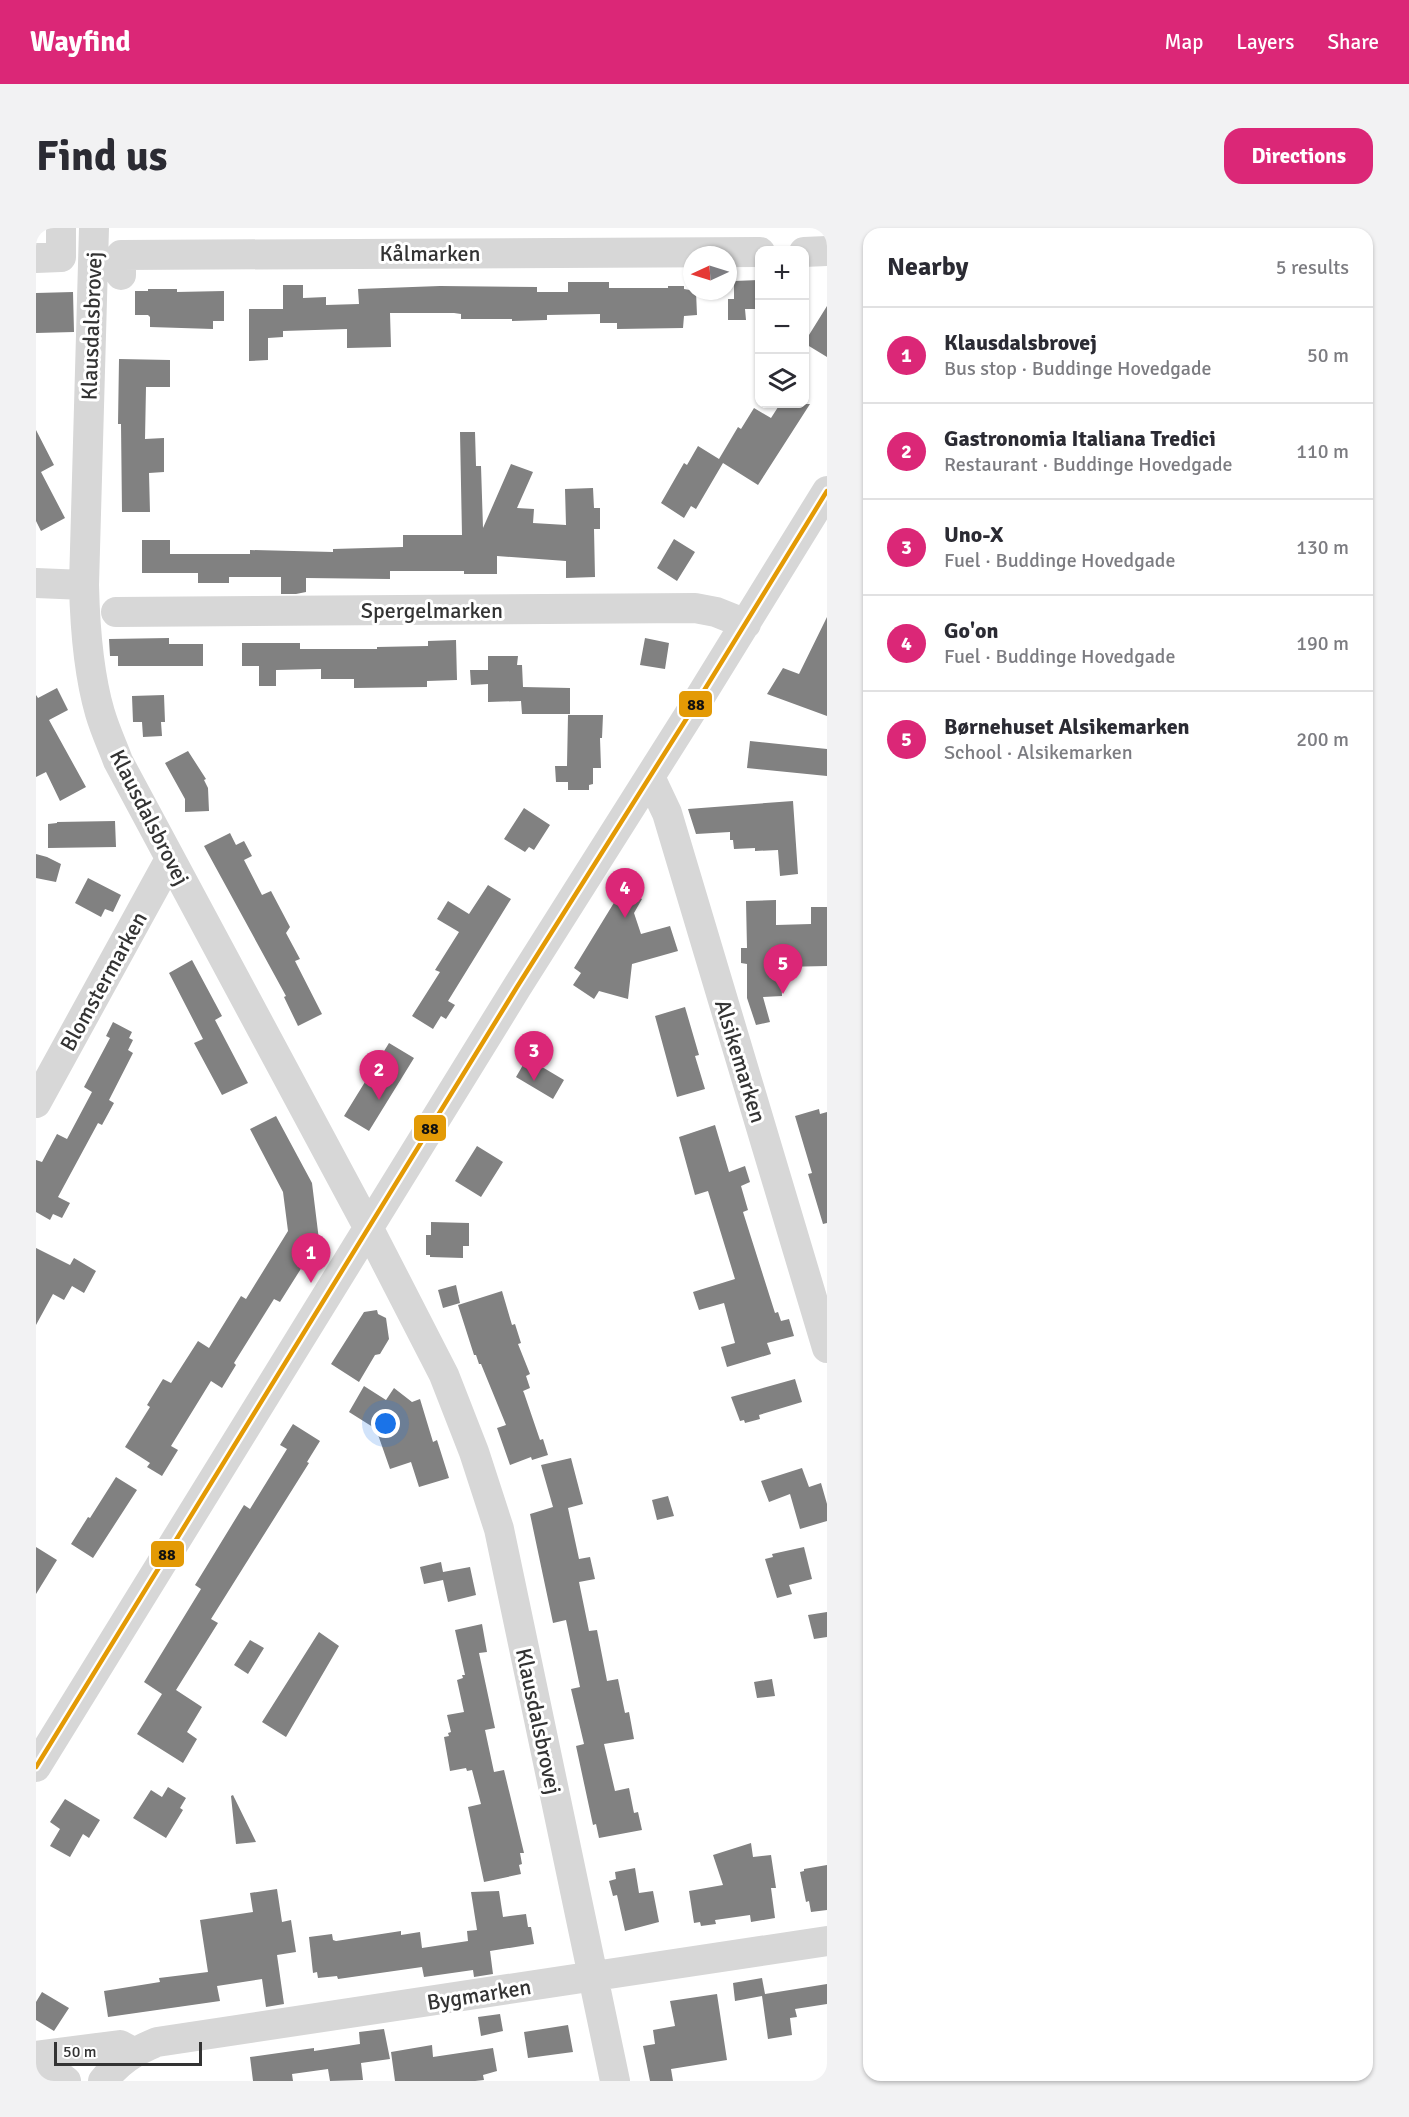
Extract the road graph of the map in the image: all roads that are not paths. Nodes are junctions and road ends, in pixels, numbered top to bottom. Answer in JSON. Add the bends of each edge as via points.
{"nodes":[{"id":1,"x":61,"y":228,"type":"edge"},
{"id":2,"x":94,"y":228,"type":"edge"},
{"id":3,"x":827,"y":251,"type":"edge"},
{"id":4,"x":755,"y":252,"type":"edge"},
{"id":5,"x":809,"y":252,"type":"edge"},
{"id":6,"x":36,"y":258,"type":"edge"},
{"id":7,"x":121,"y":275,"type":"dead end"},
{"id":8,"x":827,"y":491,"type":"edge"},
{"id":9,"x":36,"y":583,"type":"edge"},
{"id":10,"x":84,"y":585,"type":"junction"},
{"id":11,"x":116,"y":612,"type":"dead end"},
{"id":12,"x":746,"y":624,"type":"junction"},
{"id":13,"x":650,"y":777,"type":"junction"},
{"id":14,"x":170,"y":859,"type":"junction"},
{"id":15,"x":36,"y":1103,"type":"edge"},
{"id":16,"x":368,"y":1227,"type":"junction"},
{"id":17,"x":827,"y":1348,"type":"edge"},
{"id":18,"x":36,"y":1767,"type":"edge"},
{"id":19,"x":827,"y":1941,"type":"edge"},
{"id":20,"x":592,"y":1977,"type":"junction"},
{"id":21,"x":133,"y":2052,"type":"junction"},
{"id":22,"x":36,"y":2056,"type":"edge"},
{"id":23,"x":36,"y":2061,"type":"edge"},
{"id":24,"x":66,"y":2081,"type":"edge"},
{"id":25,"x":103,"y":2081,"type":"edge"},
{"id":26,"x":615,"y":2081,"type":"edge"}],
"edges":[{"from":1,"to":6,"type":"street","via":[[61,257]]},
{"from":2,"to":10,"type":"street","name":"Klausdalsbrovej"},
{"from":3,"to":5,"type":"street"},
{"from":4,"to":7,"type":"street","name":"Kålmarken","via":[[121,255]]},
{"from":8,"to":12,"type":"street"},
{"from":9,"to":10,"type":"street"},
{"from":10,"to":14,"type":"street","name":"Klausdalsbrovej","via":[[85,625],[100,713],[117,761]]},
{"from":11,"to":12,"type":"street","name":"Spergelmarken","via":[[695,608]]},
{"from":12,"to":13,"type":"street"},
{"from":13,"to":16,"type":"street"},
{"from":13,"to":17,"type":"street","name":"Alsikemarken","via":[[667,813]]},
{"from":14,"to":15,"type":"street","name":"Blomstermarken"},
{"from":14,"to":16,"type":"street","name":"Klausdalsbrovej"},
{"from":16,"to":18,"type":"street"},
{"from":16,"to":20,"type":"street","name":"Klausdalsbrovej","via":[[444,1375],[499,1529]]},
{"from":19,"to":20,"type":"street","name":"Bygmarken"},
{"from":20,"to":21,"type":"street","name":"Bygmarken","via":[[157,2042]]},
{"from":20,"to":26,"type":"street","name":"Klausdalsbrovej"},
{"from":21,"to":22,"type":"street","name":"Bygmarken","via":[[120,2046]]},
{"from":21,"to":25,"type":"street","name":"Bygmarken"},
{"from":23,"to":24,"type":"street"}]}
